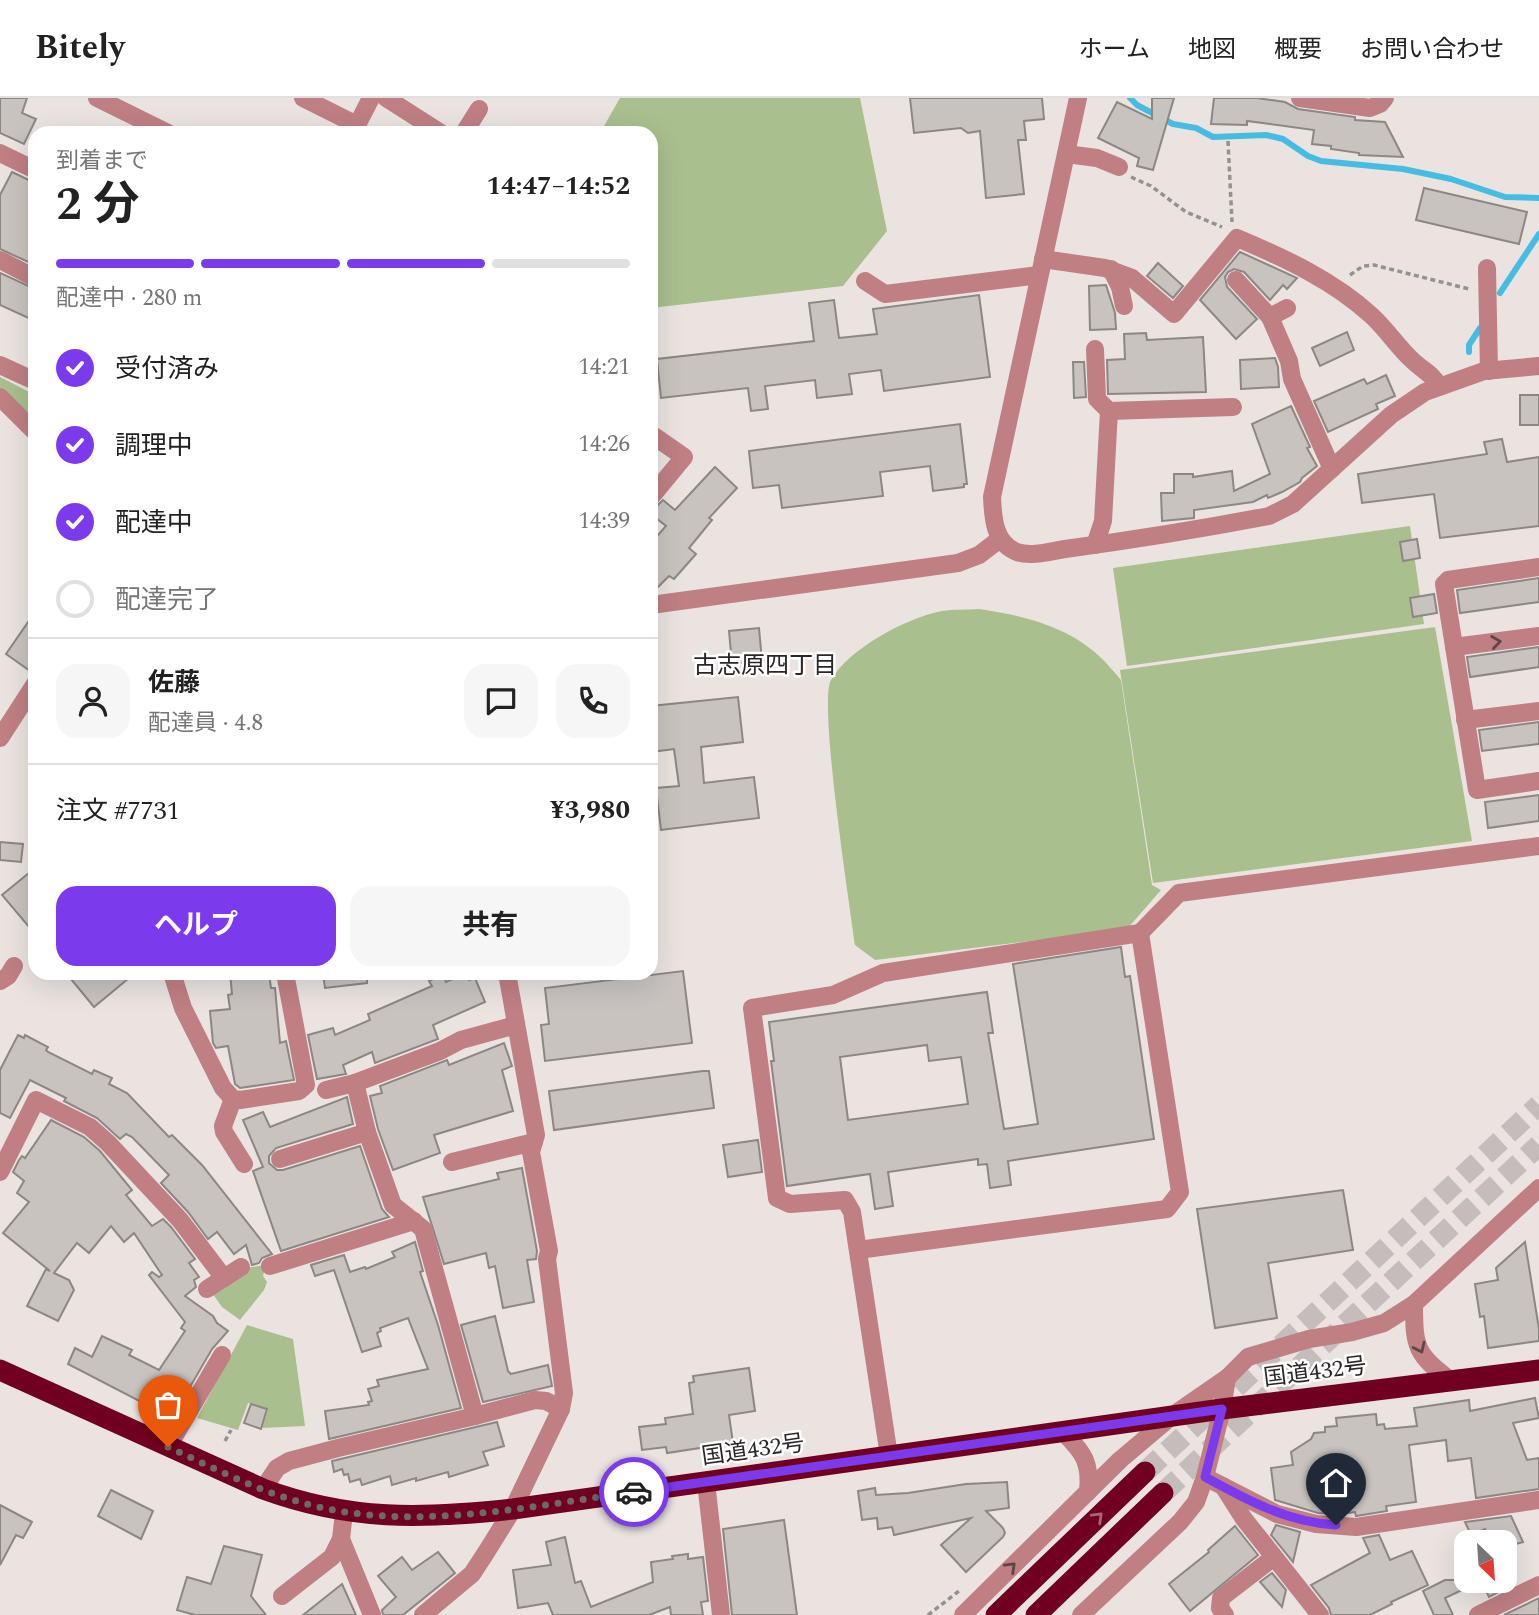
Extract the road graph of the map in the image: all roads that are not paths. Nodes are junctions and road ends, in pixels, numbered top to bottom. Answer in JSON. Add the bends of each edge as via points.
{"nodes":[{"id":1,"x":97,"y":98,"type":"edge"},
{"id":2,"x":303,"y":98,"type":"edge"},
{"id":3,"x":371,"y":98,"type":"edge"},
{"id":4,"x":386,"y":98,"type":"edge"},
{"id":5,"x":1079,"y":98,"type":"edge"},
{"id":6,"x":1300,"y":98,"type":"edge"},
{"id":7,"x":1385,"y":98,"type":"edge"},
{"id":8,"x":479,"y":108,"type":"dead end"},
{"id":9,"x":153,"y":126,"type":"edge"},
{"id":10,"x":350,"y":126,"type":"edge"},
{"id":11,"x":357,"y":126,"type":"edge"},
{"id":12,"x":430,"y":126,"type":"edge"},
{"id":13,"x":468,"y":126,"type":"edge"},
{"id":14,"x":0,"y":153,"type":"edge"},
{"id":15,"x":1066,"y":154,"type":"junction"},
{"id":16,"x":28,"y":167,"type":"edge"},
{"id":17,"x":1119,"y":167,"type":"road end"},
{"id":18,"x":0,"y":260,"type":"edge"},
{"id":19,"x":1041,"y":267,"type":"junction"},
{"id":20,"x":1487,"y":268,"type":"dead end"},
{"id":21,"x":1111,"y":269,"type":"junction"},
{"id":22,"x":28,"y":274,"type":"edge"},
{"id":23,"x":1236,"y":280,"type":"dead end"},
{"id":24,"x":865,"y":281,"type":"dead end"},
{"id":25,"x":1124,"y":306,"type":"dead end"},
{"id":26,"x":1287,"y":308,"type":"dead end"},
{"id":27,"x":1270,"y":317,"type":"junction"},
{"id":28,"x":1095,"y":349,"type":"dead end"},
{"id":29,"x":0,"y":365,"type":"edge"},
{"id":30,"x":1539,"y":366,"type":"edge"},
{"id":31,"x":1489,"y":371,"type":"junction"},
{"id":32,"x":28,"y":378,"type":"edge"},
{"id":33,"x":1439,"y":386,"type":"junction"},
{"id":34,"x":0,"y":397,"type":"edge"},
{"id":35,"x":1233,"y":407,"type":"dead end"},
{"id":36,"x":1109,"y":411,"type":"junction"},
{"id":37,"x":28,"y":425,"type":"edge"},
{"id":38,"x":658,"y":439,"type":"edge"},
{"id":39,"x":1332,"y":469,"type":"junction"},
{"id":40,"x":658,"y":489,"type":"edge"},
{"id":41,"x":1000,"y":539,"type":"junction"},
{"id":42,"x":1094,"y":545,"type":"junction"},
{"id":43,"x":1539,"y":567,"type":"edge"},
{"id":44,"x":658,"y":604,"type":"edge"},
{"id":45,"x":1539,"y":636,"type":"edge"},
{"id":46,"x":1454,"y":648,"type":"junction"},
{"id":47,"x":28,"y":694,"type":"edge"},
{"id":48,"x":1539,"y":711,"type":"edge"},
{"id":49,"x":1465,"y":720,"type":"junction"},
{"id":50,"x":3,"y":729,"type":"edge"},
{"id":51,"x":1539,"y":781,"type":"edge"},
{"id":52,"x":1539,"y":846,"type":"edge"},
{"id":53,"x":1140,"y":933,"type":"junction"},
{"id":54,"x":14,"y":966,"type":"dead end"},
{"id":55,"x":174,"y":980,"type":"edge"},
{"id":56,"x":286,"y":980,"type":"edge"},
{"id":57,"x":508,"y":980,"type":"edge"},
{"id":58,"x":0,"y":981,"type":"edge"},
{"id":59,"x":516,"y":1025,"type":"junction"},
{"id":60,"x":355,"y":1083,"type":"junction"},
{"id":61,"x":326,"y":1090,"type":"dead end"},
{"id":62,"x":233,"y":1099,"type":"junction"},
{"id":63,"x":367,"y":1132,"type":"junction"},
{"id":64,"x":534,"y":1142,"type":"junction"},
{"id":65,"x":281,"y":1159,"type":"dead end"},
{"id":66,"x":452,"y":1162,"type":"dead end"},
{"id":67,"x":244,"y":1164,"type":"dead end"},
{"id":68,"x":0,"y":1172,"type":"edge"},
{"id":69,"x":1539,"y":1188,"type":"edge"},
{"id":70,"x":414,"y":1221,"type":"junction"},
{"id":71,"x":858,"y":1250,"type":"junction"},
{"id":72,"x":270,"y":1266,"type":"dead end"},
{"id":73,"x":241,"y":1267,"type":"dead end"},
{"id":74,"x":224,"y":1278,"type":"junction"},
{"id":75,"x":207,"y":1289,"type":"dead end"},
{"id":76,"x":1414,"y":1304,"type":"junction"},
{"id":77,"x":222,"y":1355,"type":"dead end"},
{"id":78,"x":0,"y":1370,"type":"edge"},
{"id":79,"x":1539,"y":1370,"type":"edge"},
{"id":80,"x":1227,"y":1378,"type":"junction"},
{"id":81,"x":1451,"y":1381,"type":"junction"},
{"id":82,"x":561,"y":1409,"type":"junction"},
{"id":83,"x":1222,"y":1409,"type":"junction"},
{"id":84,"x":475,"y":1416,"type":"junction"},
{"id":85,"x":1172,"y":1416,"type":"junction"},
{"id":86,"x":1064,"y":1433,"type":"junction"},
{"id":87,"x":168,"y":1447,"type":"junction"},
{"id":88,"x":889,"y":1456,"type":"junction"},
{"id":89,"x":1145,"y":1472,"type":"tunnel mouth"},
{"id":90,"x":1205,"y":1477,"type":"junction"},
{"id":91,"x":706,"y":1482,"type":"junction"},
{"id":92,"x":1223,"y":1486,"type":"junction"},
{"id":93,"x":263,"y":1489,"type":"junction"},
{"id":94,"x":1088,"y":1492,"type":"junction"},
{"id":95,"x":1163,"y":1493,"type":"tunnel mouth"},
{"id":96,"x":1539,"y":1500,"type":"edge"},
{"id":97,"x":513,"y":1509,"type":"junction"},
{"id":98,"x":344,"y":1512,"type":"junction"},
{"id":99,"x":341,"y":1539,"type":"junction"},
{"id":100,"x":1274,"y":1557,"type":"junction"},
{"id":101,"x":1539,"y":1585,"type":"edge"},
{"id":102,"x":282,"y":1596,"type":"dead end"},
{"id":103,"x":372,"y":1615,"type":"edge"},
{"id":104,"x":423,"y":1615,"type":"edge"},
{"id":105,"x":721,"y":1615,"type":"edge"},
{"id":106,"x":962,"y":1615,"type":"edge"},
{"id":107,"x":996,"y":1615,"type":"edge"},
{"id":108,"x":1036,"y":1615,"type":"edge"},
{"id":109,"x":1081,"y":1615,"type":"edge"},
{"id":110,"x":1224,"y":1615,"type":"edge"},
{"id":111,"x":1320,"y":1615,"type":"edge"},
{"id":112,"x":1478,"y":1615,"type":"edge"}],
"edges":[{"from":1,"to":9,"type":"street"},
{"from":2,"to":10,"type":"street"},
{"from":3,"to":11,"type":"street"},
{"from":4,"to":12,"type":"street"},
{"from":5,"to":15,"type":"street"},
{"from":6,"to":7,"type":"street","via":[[1370,108]]},
{"from":8,"to":13,"type":"street"},
{"from":14,"to":16,"type":"street"},
{"from":15,"to":17,"type":"street"},
{"from":15,"to":19,"type":"street"},
{"from":18,"to":22,"type":"street"},
{"from":19,"to":21,"type":"street"},
{"from":19,"to":24,"type":"street","via":[[884,294]]},
{"from":19,"to":41,"type":"street","via":[[992,497]]},
{"from":20,"to":31,"type":"street"},
{"from":21,"to":25,"type":"street"},
{"from":21,"to":33,"type":"street","via":[[1142,284],[1174,314],[1237,239],[1279,256],[1337,290],[1372,316]]},
{"from":23,"to":27,"type":"street"},
{"from":26,"to":27,"type":"street"},
{"from":27,"to":39,"type":"street"},
{"from":28,"to":36,"type":"street","via":[[1097,399]]},
{"from":29,"to":32,"type":"street"},
{"from":30,"to":31,"type":"street"},
{"from":31,"to":33,"type":"street"},
{"from":33,"to":39,"type":"street","via":[[1407,402]]},
{"from":34,"to":37,"type":"street"},
{"from":35,"to":36,"type":"street"},
{"from":36,"to":42,"type":"street","via":[[1103,521]]},
{"from":38,"to":40,"type":"street","via":[[684,457]]},
{"from":39,"to":42,"type":"street","via":[[1293,504],[1269,516]]},
{"from":41,"to":42,"type":"street","via":[[1024,554]]},
{"from":41,"to":44,"type":"street","via":[[958,563]]},
{"from":43,"to":46,"type":"street","via":[[1448,580],[1444,584]]},
{"from":46,"to":45,"type":"street","one_way":true},
{"from":46,"to":49,"type":"street"},
{"from":47,"to":50,"type":"street"},
{"from":48,"to":49,"type":"street"},
{"from":49,"to":51,"type":"street","via":[[1477,790]]},
{"from":52,"to":53,"type":"street","via":[[1179,893]]},
{"from":53,"to":71,"type":"street","via":[[1180,1192],[1167,1209]]},
{"from":53,"to":71,"type":"street","via":[[883,973],[833,995],[752,1008],[777,1198],[790,1205],[845,1200],[852,1212]]},
{"from":54,"to":58,"type":"street"},
{"from":55,"to":62,"type":"street","via":[[183,1008]]},
{"from":56,"to":62,"type":"street","via":[[305,1088]]},
{"from":57,"to":59,"type":"street"},
{"from":59,"to":60,"type":"street","via":[[461,1040]]},
{"from":59,"to":64,"type":"street"},
{"from":60,"to":61,"type":"street"},
{"from":60,"to":63,"type":"street"},
{"from":62,"to":67,"type":"street","via":[[224,1132]]},
{"from":63,"to":65,"type":"street"},
{"from":63,"to":70,"type":"street","via":[[393,1205]]},
{"from":64,"to":66,"type":"street"},
{"from":64,"to":82,"type":"street","via":[[531,1152],[549,1251],[564,1393]]},
{"from":68,"to":74,"type":"street","via":[[36,1100],[90,1127],[108,1143],[180,1220]]},
{"from":69,"to":76,"type":"street"},
{"from":70,"to":72,"type":"street"},
{"from":70,"to":84,"type":"street","via":[[424,1230]]},
{"from":71,"to":88,"type":"street"},
{"from":73,"to":74,"type":"street"},
{"from":74,"to":75,"type":"street"},
{"from":76,"to":80,"type":"street","via":[[1384,1322],[1248,1357]]},
{"from":76,"to":81,"type":"street","one_way":true,"via":[[1416,1345],[1428,1363]]},
{"from":77,"to":87,"type":"street"},
{"from":78,"to":87,"type":"highway","name":"国道432号"},
{"from":79,"to":81,"type":"highway","name":"国道432号"},
{"from":80,"to":83,"type":"street"},
{"from":80,"to":85,"type":"street"},
{"from":81,"to":83,"type":"highway","name":"国道432号"},
{"from":82,"to":84,"type":"street","via":[[535,1400]]},
{"from":82,"to":97,"type":"street"},
{"from":83,"to":85,"type":"highway","name":"国道432号"},
{"from":83,"to":90,"type":"street"},
{"from":84,"to":93,"type":"street","via":[[289,1461],[277,1468]]},
{"from":85,"to":86,"type":"highway","name":"国道432号"},
{"from":85,"to":94,"type":"street"},
{"from":86,"to":88,"type":"highway","name":"国道432号"},
{"from":86,"to":94,"type":"street","via":[[1081,1451],[1090,1473]]},
{"from":87,"to":93,"type":"highway","name":"国道432号"},
{"from":88,"to":91,"type":"highway","name":"国道432号"},
{"from":107,"to":89,"type":"highway","one_way":true},
{"from":90,"to":92,"type":"street"},
{"from":90,"to":109,"type":"street","via":[[1196,1502],[1180,1522]]},
{"from":91,"to":97,"type":"highway","name":"国道432号"},
{"from":91,"to":105,"type":"street"},
{"from":92,"to":96,"type":"street","via":[[1277,1514],[1316,1524],[1356,1527]]},
{"from":92,"to":100,"type":"street"},
{"from":93,"to":98,"type":"highway","name":"国道432号"},
{"from":106,"to":94,"type":"street","one_way":true},
{"from":95,"to":108,"type":"highway"},
{"from":97,"to":98,"type":"highway","name":"国道432号","via":[[407,1517]]},
{"from":97,"to":104,"type":"street","via":[[472,1574]]},
{"from":98,"to":99,"type":"street"},
{"from":99,"to":102,"type":"street","via":[[332,1557]]},
{"from":99,"to":103,"type":"street"},
{"from":100,"to":110,"type":"street","via":[[1221,1598]]},
{"from":100,"to":111,"type":"street"},
{"from":101,"to":112,"type":"street"}]}
